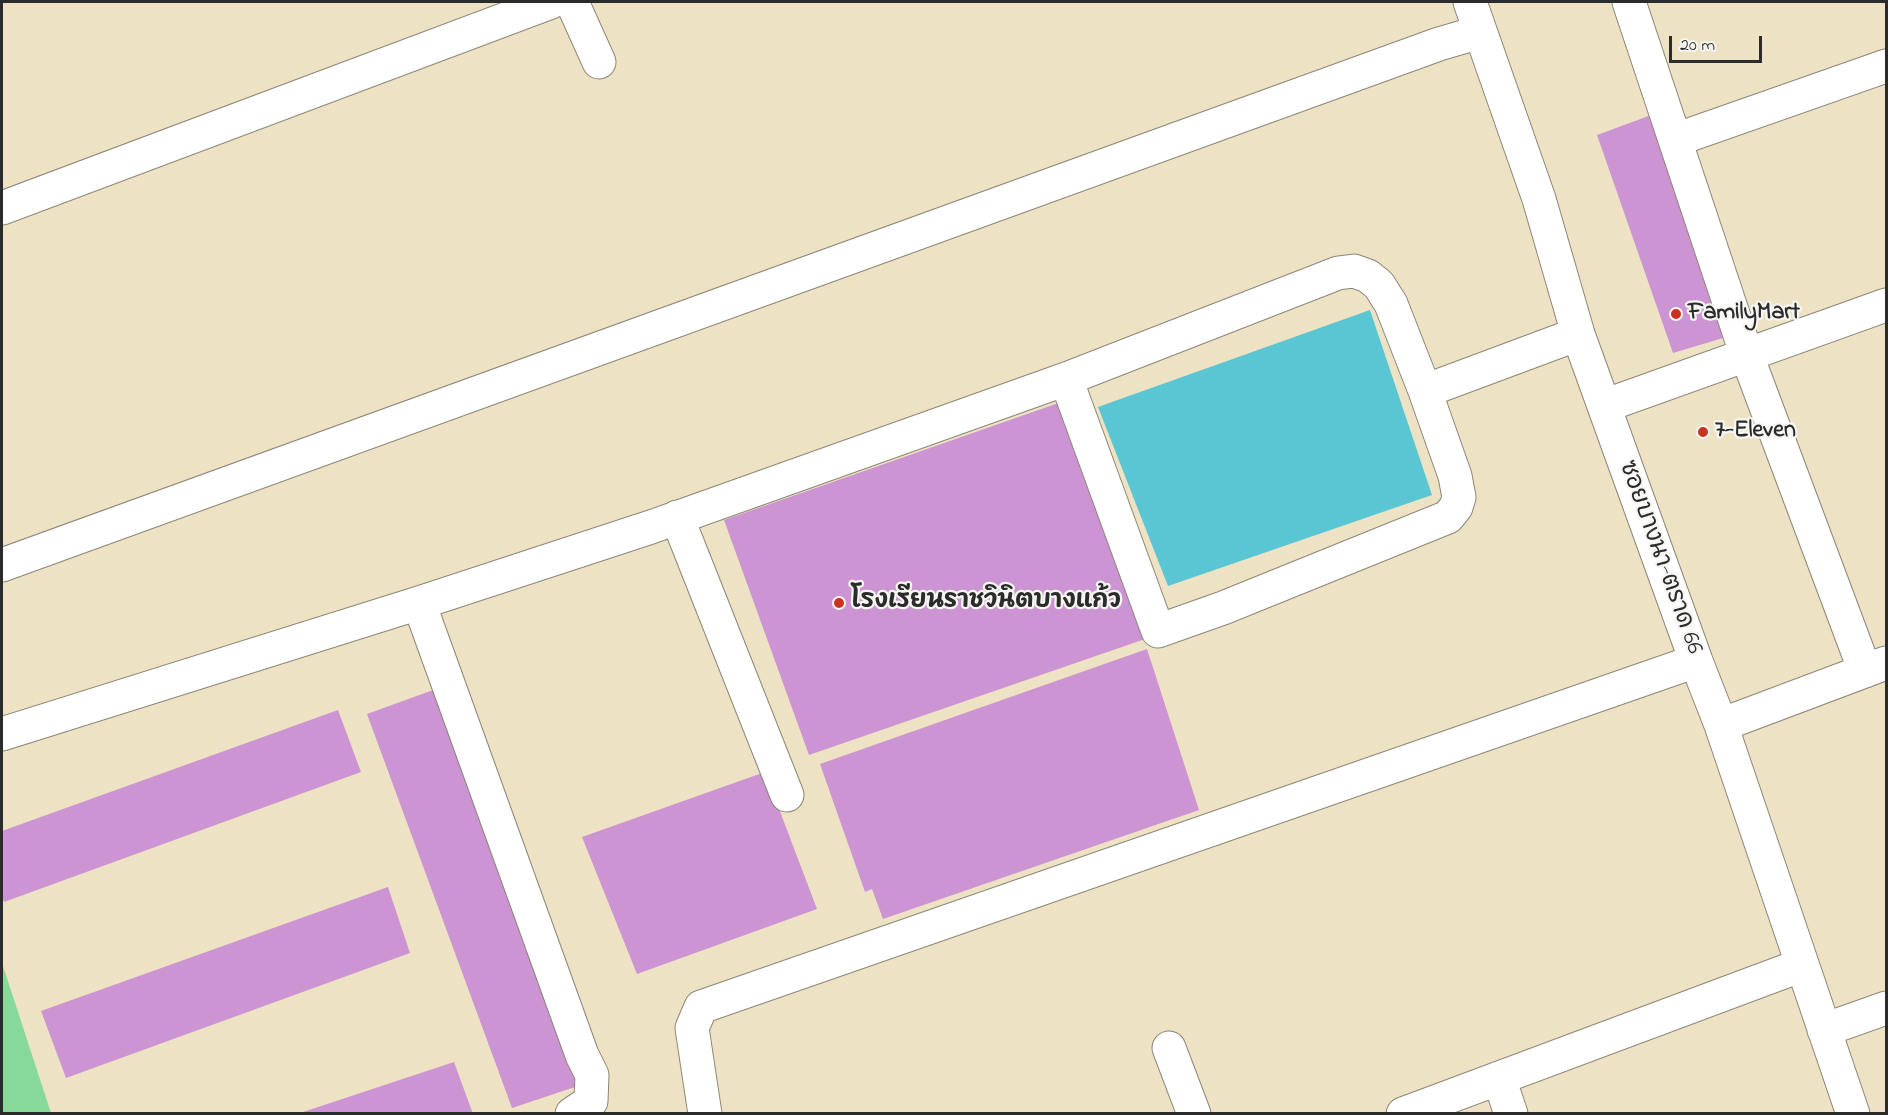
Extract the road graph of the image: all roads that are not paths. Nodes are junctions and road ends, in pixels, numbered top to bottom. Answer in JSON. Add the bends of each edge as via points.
{"nodes":[{"id":1,"x":551,"y":2,"type":"edge"},
{"id":2,"x":572,"y":2,"type":"edge"},
{"id":3,"x":1470,"y":2,"type":"edge"},
{"id":4,"x":1629,"y":2,"type":"edge"},
{"id":5,"x":1480,"y":32,"type":"junction"},
{"id":6,"x":599,"y":62,"type":"dead end"},
{"id":7,"x":1887,"y":66,"type":"edge"},
{"id":8,"x":1675,"y":140,"type":"junction"},
{"id":9,"x":2,"y":208,"type":"edge"},
{"id":10,"x":1887,"y":305,"type":"edge"},
{"id":11,"x":1578,"y":334,"type":"junction"},
{"id":12,"x":1747,"y":356,"type":"junction"},
{"id":13,"x":1066,"y":380,"type":"junction"},
{"id":14,"x":1425,"y":391,"type":"junction"},
{"id":15,"x":1604,"y":406,"type":"junction"},
{"id":16,"x":677,"y":517,"type":"junction"},
{"id":17,"x":2,"y":565,"type":"edge"},
{"id":18,"x":419,"y":603,"type":"junction"},
{"id":19,"x":1696,"y":661,"type":"junction"},
{"id":20,"x":1876,"y":667,"type":"edge"},
{"id":21,"x":1721,"y":724,"type":"junction"},
{"id":22,"x":2,"y":734,"type":"edge"},
{"id":23,"x":787,"y":795,"type":"dead end"},
{"id":24,"x":1802,"y":965,"type":"junction"},
{"id":25,"x":1887,"y":1008,"type":"edge"},
{"id":26,"x":1824,"y":1030,"type":"junction"},
{"id":27,"x":1169,"y":1048,"type":"dead end"},
{"id":28,"x":1499,"y":1078,"type":"junction"},
{"id":29,"x":572,"y":1113,"type":"edge"},
{"id":30,"x":705,"y":1113,"type":"edge"},
{"id":31,"x":1194,"y":1113,"type":"edge"},
{"id":32,"x":1403,"y":1113,"type":"edge"},
{"id":33,"x":1511,"y":1113,"type":"edge"},
{"id":34,"x":1853,"y":1113,"type":"edge"}],
"edges":[{"from":1,"to":9,"type":"street"},
{"from":2,"to":6,"type":"street"},
{"from":3,"to":5,"type":"street","name":"ซอยบางนา-ตราด 66"},
{"from":4,"to":8,"type":"street"},
{"from":5,"to":11,"type":"street","name":"ซอยบางนา-ตราด 66","via":[[1539,198]]},
{"from":5,"to":17,"type":"street"},
{"from":7,"to":8,"type":"street"},
{"from":8,"to":12,"type":"street"},
{"from":10,"to":12,"type":"street"},
{"from":11,"to":14,"type":"street"},
{"from":11,"to":15,"type":"street","name":"ซอยบางนา-ตราด 66"},
{"from":12,"to":15,"type":"street"},
{"from":12,"to":20,"type":"street"},
{"from":13,"to":14,"type":"street","via":[[1338,273],[1354,271],[1379,285],[1391,303]]},
{"from":13,"to":14,"type":"street","via":[[1158,631],[1448,517],[1459,497]]},
{"from":13,"to":16,"type":"street"},
{"from":15,"to":19,"type":"street","name":"ซอยบางนา-ตราด 66"},
{"from":16,"to":18,"type":"street"},
{"from":16,"to":23,"type":"street"},
{"from":18,"to":22,"type":"street"},
{"from":18,"to":29,"type":"street","via":[[592,1075],[591,1101]]},
{"from":19,"to":21,"type":"street","name":"ซอยบางนา-ตราด 66"},
{"from":19,"to":30,"type":"street","via":[[701,1007],[692,1028]]},
{"from":20,"to":21,"type":"street"},
{"from":21,"to":24,"type":"street","name":"ซอยบางนา-ตราด 66"},
{"from":24,"to":26,"type":"street","name":"ซอยบางนา-ตราด 66"},
{"from":24,"to":28,"type":"street"},
{"from":25,"to":26,"type":"street"},
{"from":26,"to":34,"type":"street","name":"ซอยบางนา-ตราด 66"},
{"from":27,"to":31,"type":"street"},
{"from":28,"to":32,"type":"street"},
{"from":28,"to":33,"type":"street"}]}
